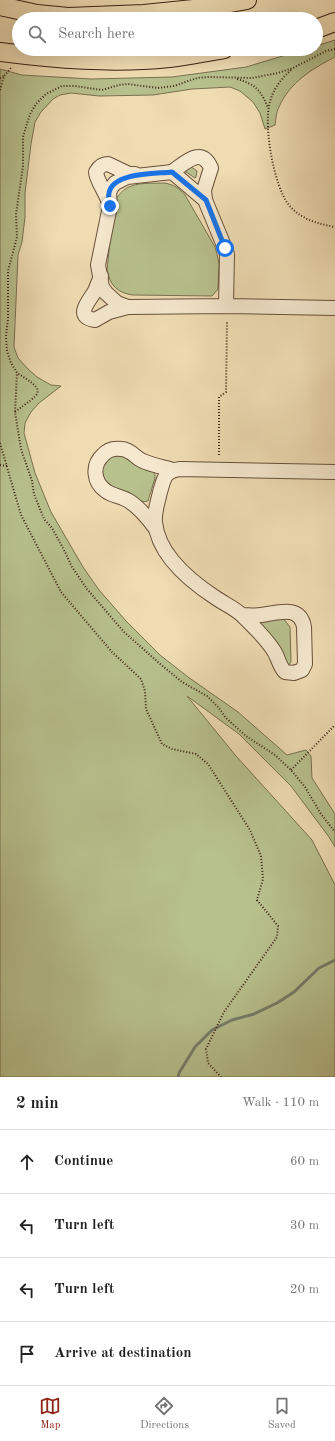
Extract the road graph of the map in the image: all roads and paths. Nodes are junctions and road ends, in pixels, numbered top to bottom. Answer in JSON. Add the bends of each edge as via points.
{"nodes":[{"id":1,"x":247,"y":0,"type":"edge"},
{"id":2,"x":0,"y":6,"type":"edge"},
{"id":3,"x":28,"y":12,"type":"edge"},
{"id":4,"x":169,"y":12,"type":"edge"},
{"id":5,"x":335,"y":22,"type":"edge"},
{"id":6,"x":323,"y":26,"type":"edge"},
{"id":7,"x":335,"y":49,"type":"edge"},
{"id":8,"x":0,"y":52,"type":"edge"},
{"id":9,"x":323,"y":53,"type":"edge"},
{"id":10,"x":12,"y":54,"type":"edge"},
{"id":11,"x":22,"y":56,"type":"edge"},
{"id":12,"x":33,"y":56,"type":"edge"},
{"id":13,"x":181,"y":56,"type":"edge"},
{"id":14,"x":316,"y":56,"type":"edge"},
{"id":15,"x":293,"y":68,"type":"junction"},
{"id":16,"x":4,"y":76,"type":"junction"},
{"id":17,"x":0,"y":78,"type":"edge"},
{"id":18,"x":234,"y":78,"type":"junction"},
{"id":19,"x":0,"y":90,"type":"edge"},
{"id":20,"x":268,"y":109,"type":"junction"},
{"id":21,"x":172,"y":172,"type":"junction"},
{"id":22,"x":140,"y":175,"type":"junction"},
{"id":23,"x":206,"y":200,"type":"junction"},
{"id":24,"x":110,"y":206,"type":"junction"},
{"id":25,"x":335,"y":227,"type":"edge"},
{"id":26,"x":101,"y":276,"type":"junction"},
{"id":27,"x":226,"y":306,"type":"junction"},
{"id":28,"x":128,"y":307,"type":"junction"},
{"id":29,"x":335,"y":308,"type":"edge"},
{"id":30,"x":227,"y":321,"type":"dead end"},
{"id":31,"x":17,"y":373,"type":"junction"},
{"id":32,"x":15,"y":412,"type":"junction"},
{"id":33,"x":0,"y":443,"type":"edge"},
{"id":34,"x":220,"y":455,"type":"dead end"},
{"id":35,"x":0,"y":465,"type":"edge"},
{"id":36,"x":7,"y":466,"type":"junction"},
{"id":37,"x":173,"y":470,"type":"junction"},
{"id":38,"x":335,"y":472,"type":"edge"},
{"id":39,"x":156,"y":529,"type":"junction"},
{"id":40,"x":242,"y":615,"type":"junction"},
{"id":41,"x":335,"y":725,"type":"edge"},
{"id":42,"x":291,"y":770,"type":"junction"},
{"id":43,"x":335,"y":832,"type":"edge"},
{"id":44,"x":221,"y":1077,"type":"edge"}],
"edges":[{"from":1,"to":4,"type":"main road"},
{"from":2,"to":3,"type":"main road"},
{"from":5,"to":6,"type":"main road"},
{"from":7,"to":9,"type":"path"},
{"from":8,"to":10,"type":"main road"},
{"from":11,"to":16,"type":"path"},
{"from":12,"to":13,"type":"main road","via":[[76,60]]},
{"from":14,"to":15,"type":"path"},
{"from":15,"to":18,"type":"path","via":[[252,78]]},
{"from":15,"to":20,"type":"path","via":[[276,89]]},
{"from":16,"to":17,"type":"path"},
{"from":16,"to":19,"type":"path"},
{"from":18,"to":20,"type":"path","via":[[250,83],[256,88]]},
{"from":18,"to":31,"type":"path","via":[[209,76],[158,88],[138,84],[119,85],[102,90],[62,86],[46,94],[36,104],[23,136],[23,166],[16,214],[17,237],[8,271],[6,336],[11,363]]},
{"from":20,"to":25,"type":"path","via":[[272,164],[279,190],[289,206],[302,216],[318,224]]},
{"from":21,"to":22,"type":"street"},
{"from":21,"to":23,"type":"street"},
{"from":21,"to":23,"type":"street","via":[[194,157],[205,160],[211,168],[204,190]]},
{"from":22,"to":24,"type":"street","via":[[127,177],[115,183],[109,193]]},
{"from":22,"to":24,"type":"street","via":[[128,174],[108,164],[98,168],[97,180]]},
{"from":23,"to":27,"type":"street","via":[[226,254]]},
{"from":24,"to":26,"type":"street","via":[[98,265]]},
{"from":26,"to":28,"type":"street","via":[[102,287],[106,293],[117,303]]},
{"from":26,"to":28,"type":"street","via":[[84,307],[88,318],[95,320],[109,312]]},
{"from":27,"to":28,"type":"street"},
{"from":27,"to":29,"type":"street"},
{"from":30,"to":34,"type":"path","via":[[226,392],[220,397]]},
{"from":31,"to":32,"type":"path"},
{"from":31,"to":32,"type":"path","via":[[32,382],[38,390],[32,399]]},
{"from":32,"to":42,"type":"path","via":[[21,449],[38,506],[87,589],[124,632],[159,664],[182,682],[207,696],[236,727]]},
{"from":33,"to":36,"type":"path"},
{"from":35,"to":36,"type":"path"},
{"from":36,"to":44,"type":"path","via":[[21,515],[61,592],[112,652],[141,679],[146,709],[162,744],[196,754],[208,764],[250,830],[261,856],[263,879],[256,900],[278,926],[277,937],[224,1012],[206,1049],[208,1063]]},
{"from":37,"to":38,"type":"street"},
{"from":37,"to":39,"type":"street","via":[[164,478],[156,510]]},
{"from":37,"to":39,"type":"street","via":[[142,461],[128,450],[116,448],[110,449],[96,463],[97,481],[101,487],[106,492],[136,506]]},
{"from":39,"to":40,"type":"street","via":[[168,554],[192,581]]},
{"from":40,"to":40,"type":"street","via":[[270,645],[285,672],[298,673],[302,670],[305,664],[304,627],[297,615],[293,612]]},
{"from":41,"to":42,"type":"path"},
{"from":42,"to":43,"type":"path"}]}
